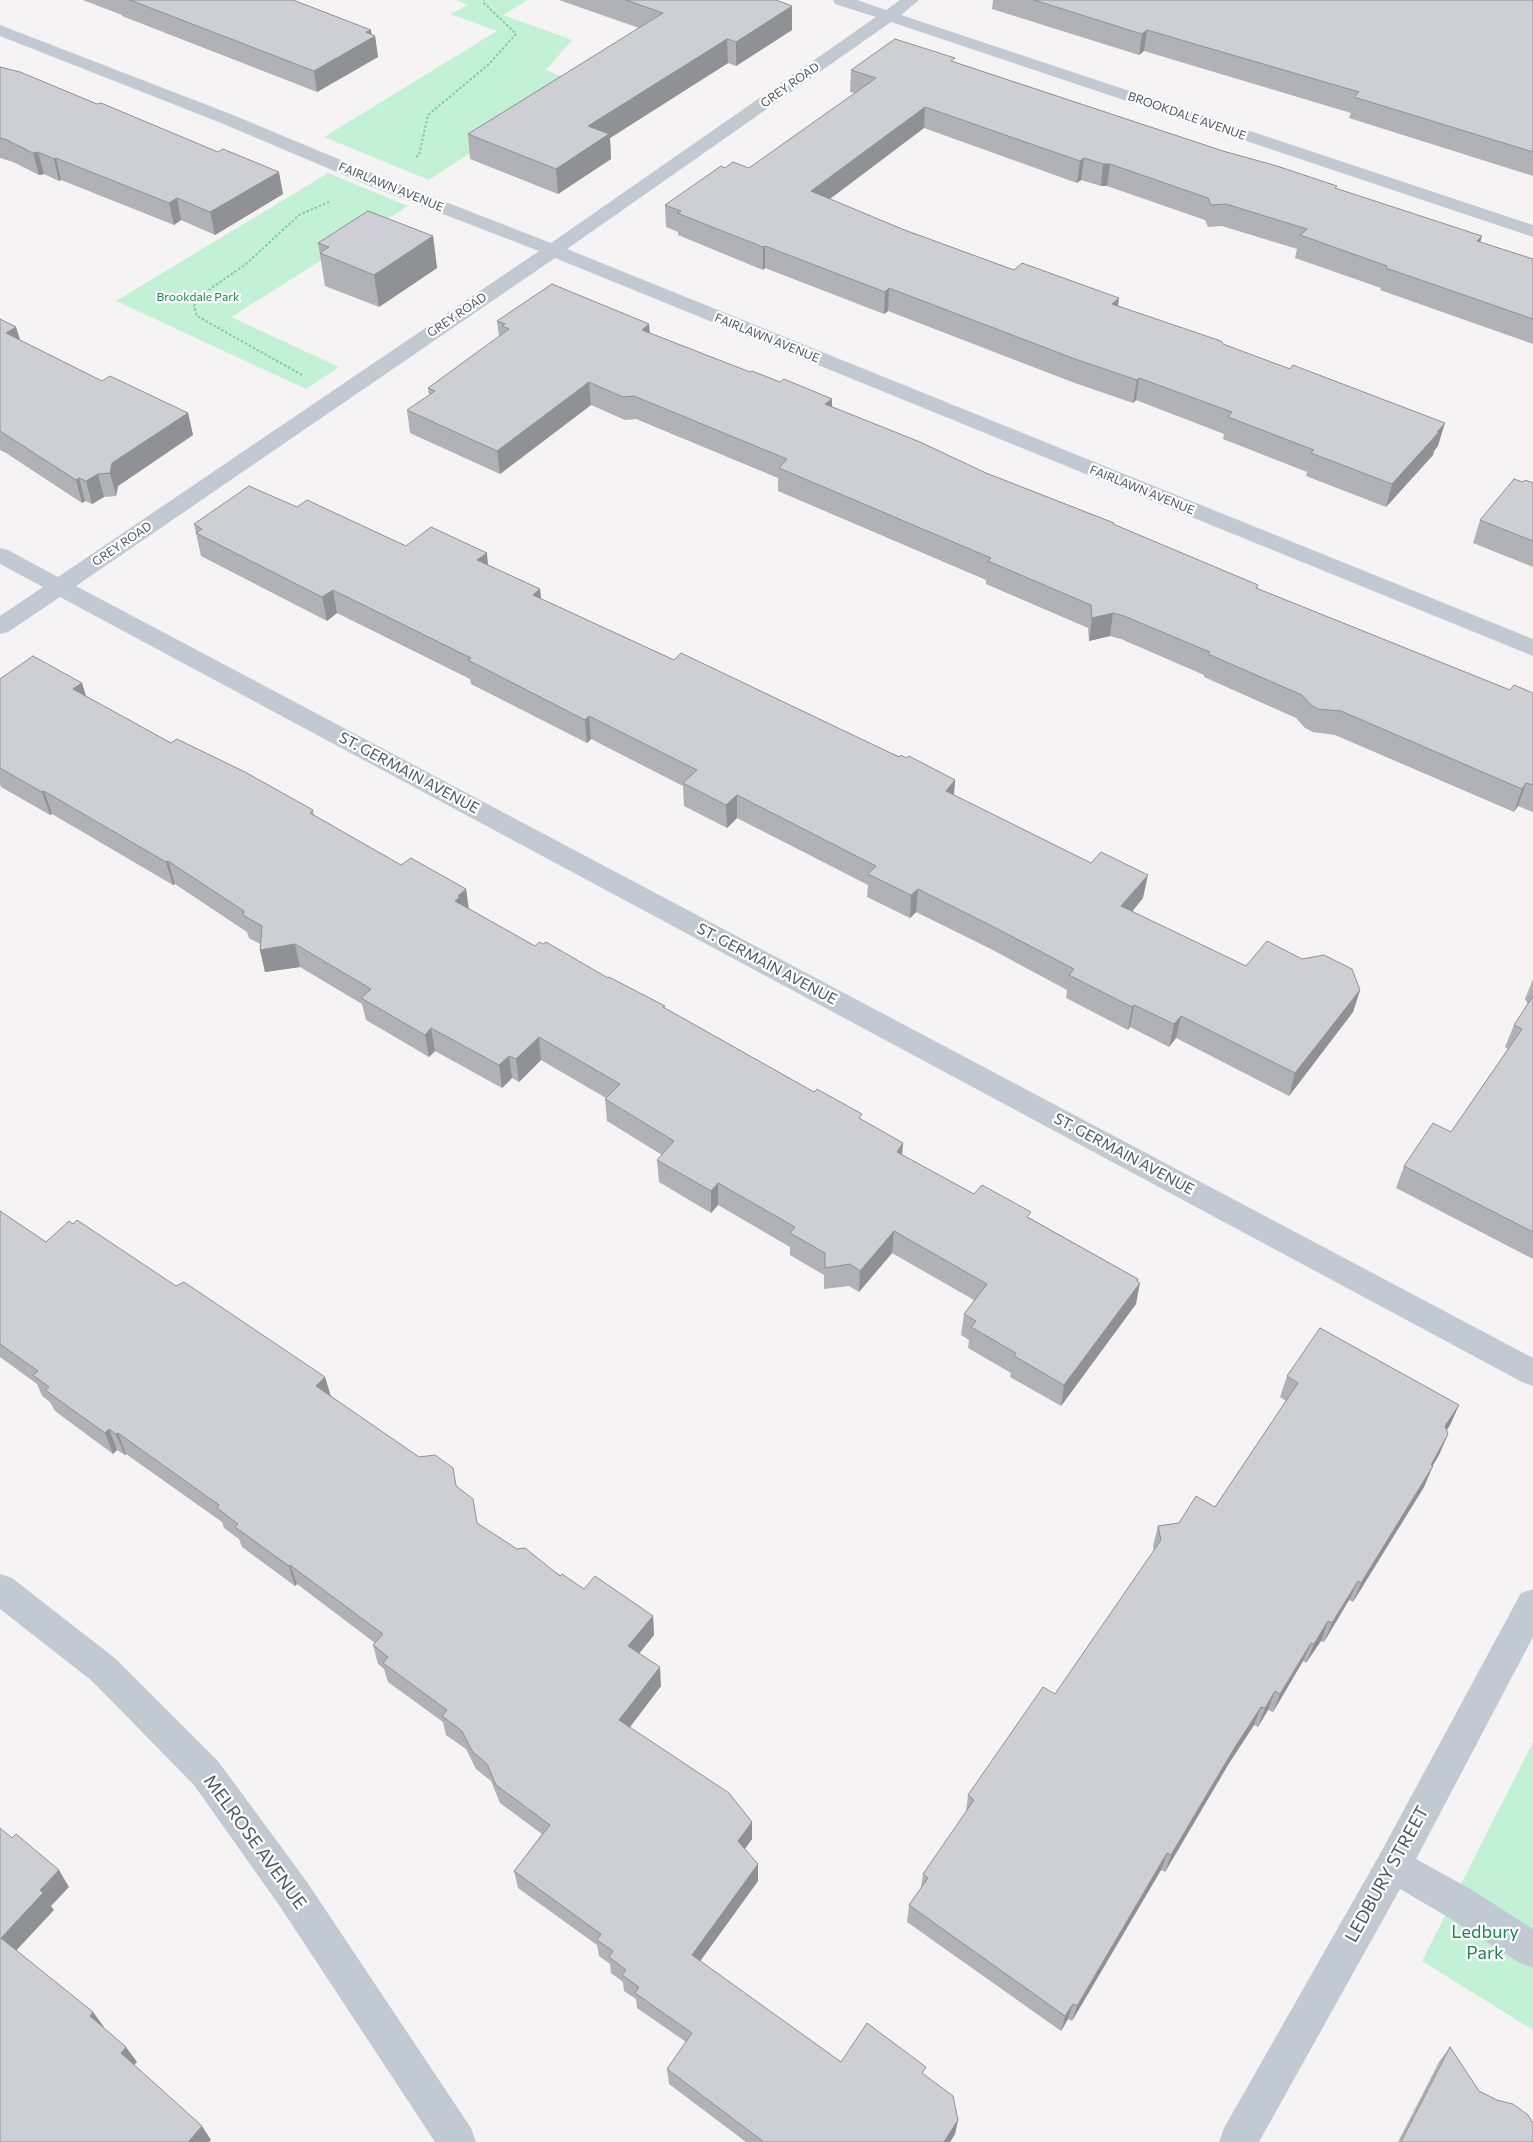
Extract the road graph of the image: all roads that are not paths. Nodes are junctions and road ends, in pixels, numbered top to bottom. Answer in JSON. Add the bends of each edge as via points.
{"nodes":[{"id":1,"x":841,"y":0,"type":"edge"},
{"id":2,"x":912,"y":0,"type":"edge"},
{"id":3,"x":889,"y":16,"type":"junction"},
{"id":4,"x":0,"y":30,"type":"edge"},
{"id":5,"x":1533,"y":232,"type":"edge"},
{"id":6,"x":552,"y":250,"type":"junction"},
{"id":7,"x":0,"y":555,"type":"edge"},
{"id":8,"x":60,"y":586,"type":"junction"},
{"id":9,"x":0,"y":628,"type":"edge"},
{"id":10,"x":1533,"y":648,"type":"edge"},
{"id":11,"x":1533,"y":1373,"type":"edge"},
{"id":12,"x":0,"y":1589,"type":"edge"},
{"id":13,"x":1533,"y":1604,"type":"edge"},
{"id":14,"x":1393,"y":1866,"type":"junction"},
{"id":15,"x":1533,"y":1950,"type":"edge"},
{"id":16,"x":456,"y":2142,"type":"edge"},
{"id":17,"x":1238,"y":2142,"type":"edge"}],
"edges":[{"from":1,"to":3,"type":"street","name":"BROOKDALE AVENUE"},
{"from":2,"to":3,"type":"street","name":"GREY ROAD"},
{"from":3,"to":5,"type":"street","name":"BROOKDALE AVENUE"},
{"from":3,"to":6,"type":"street","name":"GREY ROAD"},
{"from":4,"to":6,"type":"street","name":"FAIRLAWN AVENUE"},
{"from":6,"to":8,"type":"street","name":"GREY ROAD"},
{"from":6,"to":10,"type":"street","name":"FAIRLAWN AVENUE"},
{"from":7,"to":8,"type":"street","name":"ST. GERMAIN AVENUE"},
{"from":8,"to":9,"type":"street","name":"GREY ROAD"},
{"from":8,"to":11,"type":"street","name":"ST. GERMAIN AVENUE"},
{"from":12,"to":16,"type":"street","name":"MELROSE AVENUE","via":[[104,1670],[206,1773],[294,1895]]},
{"from":13,"to":14,"type":"street","name":"LEDBURY STREET"},
{"from":14,"to":15,"type":"street"},
{"from":14,"to":17,"type":"street","name":"LEDBURY STREET"}]}
